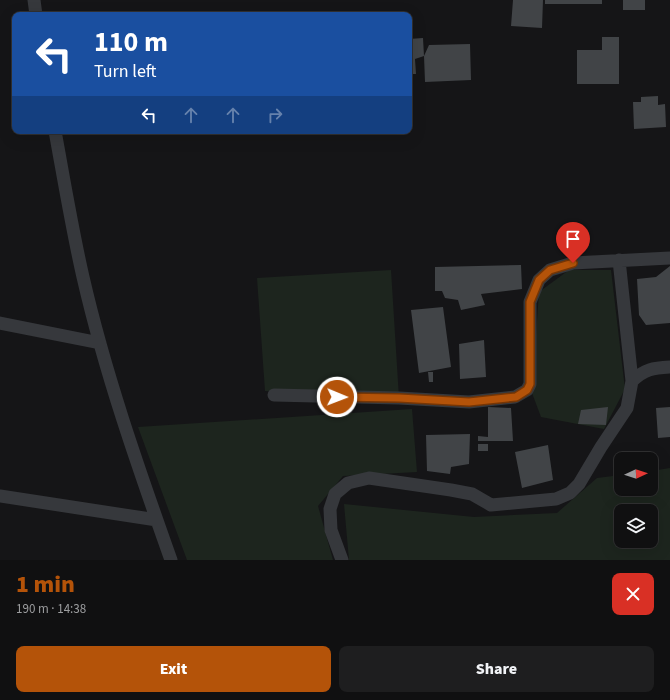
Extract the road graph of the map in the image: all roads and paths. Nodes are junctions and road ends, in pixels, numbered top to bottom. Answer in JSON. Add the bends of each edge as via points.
{"nodes":[{"id":1,"x":34,"y":0,"type":"edge"},
{"id":2,"x":36,"y":12,"type":"edge"},
{"id":3,"x":56,"y":134,"type":"edge"},
{"id":4,"x":670,"y":258,"type":"edge"},
{"id":5,"x":619,"y":260,"type":"junction"},
{"id":6,"x":0,"y":323,"type":"edge"},
{"id":7,"x":100,"y":343,"type":"junction"},
{"id":8,"x":670,"y":367,"type":"edge"},
{"id":9,"x":632,"y":381,"type":"junction"},
{"id":10,"x":274,"y":395,"type":"dead end"},
{"id":11,"x":0,"y":496,"type":"edge"},
{"id":12,"x":157,"y":520,"type":"junction"},
{"id":13,"x":171,"y":560,"type":"edge"},
{"id":14,"x":342,"y":560,"type":"edge"}],
"edges":[{"from":1,"to":2,"type":"street"},
{"from":3,"to":7,"type":"street","via":[[83,276]]},
{"from":4,"to":5,"type":"street"},
{"from":5,"to":9,"type":"street"},
{"from":5,"to":10,"type":"street","via":[[573,263],[550,270],[539,280],[530,302],[530,384],[527,390],[516,397],[469,402]]},
{"from":6,"to":7,"type":"street"},
{"from":7,"to":12,"type":"street","via":[[124,425]]},
{"from":8,"to":9,"type":"street","via":[[646,370]]},
{"from":9,"to":14,"type":"street","via":[[627,408],[579,484],[570,493],[556,499],[491,505],[472,494],[451,490],[369,478],[348,483],[335,494],[330,509],[331,530]]},
{"from":11,"to":12,"type":"street"},
{"from":12,"to":13,"type":"street"}]}
